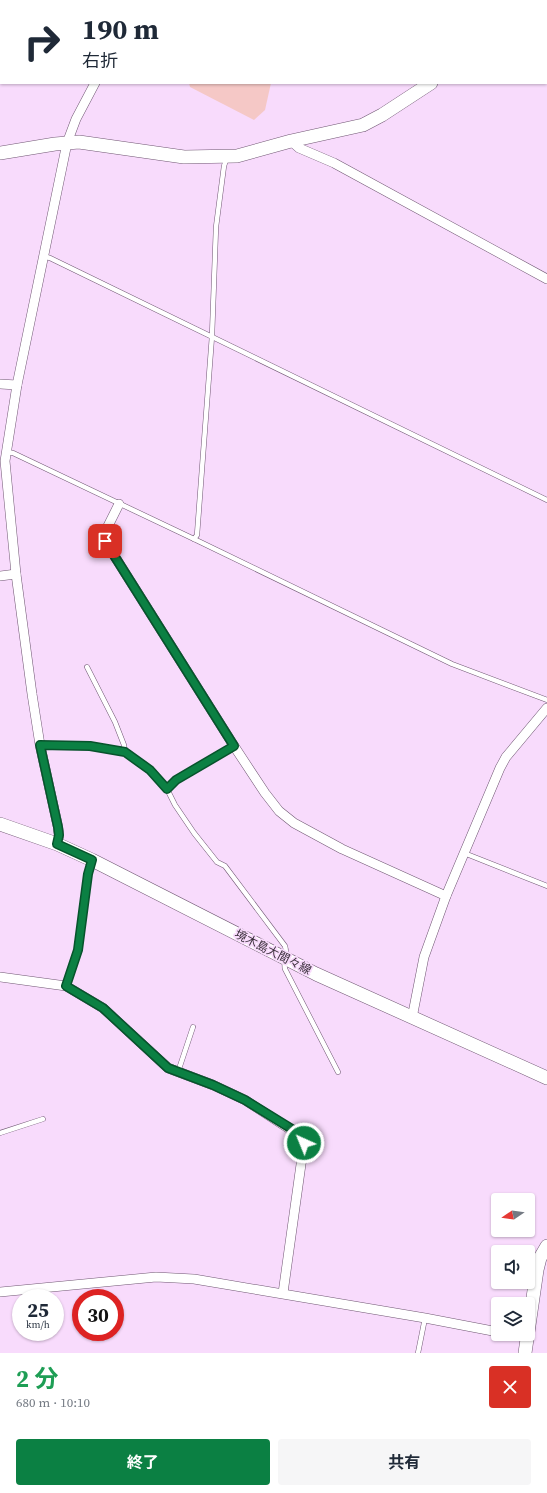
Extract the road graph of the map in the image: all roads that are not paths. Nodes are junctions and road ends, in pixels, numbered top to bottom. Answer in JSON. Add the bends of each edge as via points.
{"nodes":[{"id":1,"x":94,"y":84,"type":"edge"},
{"id":2,"x":429,"y":84,"type":"edge"},
{"id":3,"x":291,"y":141,"type":"junction"},
{"id":4,"x":67,"y":143,"type":"junction"},
{"id":5,"x":0,"y":153,"type":"edge"},
{"id":6,"x":227,"y":157,"type":"junction"},
{"id":7,"x":43,"y":256,"type":"junction"},
{"id":8,"x":547,"y":279,"type":"edge"},
{"id":9,"x":212,"y":336,"type":"junction"},
{"id":10,"x":0,"y":384,"type":"edge"},
{"id":11,"x":17,"y":385,"type":"junction"},
{"id":12,"x":6,"y":452,"type":"junction"},
{"id":13,"x":547,"y":500,"type":"edge"},
{"id":14,"x":119,"y":504,"type":"junction"},
{"id":15,"x":194,"y":539,"type":"junction"},
{"id":16,"x":16,"y":574,"type":"junction"},
{"id":17,"x":0,"y":576,"type":"edge"},
{"id":18,"x":87,"y":668,"type":"dead end"},
{"id":19,"x":547,"y":700,"type":"edge"},
{"id":20,"x":547,"y":708,"type":"edge"},
{"id":21,"x":40,"y":745,"type":"junction"},
{"id":22,"x":234,"y":746,"type":"junction"},
{"id":23,"x":125,"y":752,"type":"junction"},
{"id":24,"x":167,"y":789,"type":"junction"},
{"id":25,"x":0,"y":824,"type":"edge"},
{"id":26,"x":57,"y":844,"type":"junction"},
{"id":27,"x":464,"y":853,"type":"junction"},
{"id":28,"x":92,"y":860,"type":"junction"},
{"id":29,"x":547,"y":886,"type":"edge"},
{"id":30,"x":446,"y":896,"type":"junction"},
{"id":31,"x":286,"y":958,"type":"junction"},
{"id":32,"x":0,"y":977,"type":"edge"},
{"id":33,"x":66,"y":986,"type":"junction"},
{"id":34,"x":412,"y":1018,"type":"junction"},
{"id":35,"x":193,"y":1027,"type":"dead end"},
{"id":36,"x":178,"y":1072,"type":"junction"},
{"id":37,"x":338,"y":1072,"type":"dead end"},
{"id":38,"x":547,"y":1078,"type":"edge"},
{"id":39,"x":43,"y":1119,"type":"dead end"},
{"id":40,"x":0,"y":1133,"type":"edge"},
{"id":41,"x":547,"y":1246,"type":"edge"},
{"id":42,"x":0,"y":1292,"type":"edge"},
{"id":43,"x":282,"y":1293,"type":"junction"},
{"id":44,"x":533,"y":1297,"type":"edge"},
{"id":45,"x":425,"y":1318,"type":"junction"},
{"id":46,"x":491,"y":1331,"type":"edge"},
{"id":47,"x":527,"y":1341,"type":"edge"},
{"id":48,"x":418,"y":1353,"type":"edge"},
{"id":49,"x":525,"y":1353,"type":"edge"}],
"edges":[{"from":1,"to":4,"type":"street"},
{"from":2,"to":3,"type":"main road","via":[[362,125]]},
{"from":3,"to":6,"type":"main road"},
{"from":3,"to":8,"type":"street","via":[[299,148],[334,164]]},
{"from":4,"to":5,"type":"main road"},
{"from":4,"to":6,"type":"main road","via":[[79,142],[184,157]]},
{"from":4,"to":7,"type":"street"},
{"from":6,"to":9,"type":"lane","via":[[216,227]]},
{"from":7,"to":9,"type":"lane"},
{"from":7,"to":11,"type":"street"},
{"from":9,"to":13,"type":"lane"},
{"from":9,"to":15,"type":"lane","via":[[197,535]]},
{"from":10,"to":11,"type":"street"},
{"from":11,"to":12,"type":"street"},
{"from":12,"to":14,"type":"lane","via":[[13,453]]},
{"from":12,"to":16,"type":"street"},
{"from":14,"to":15,"type":"lane"},
{"from":14,"to":22,"type":"street","via":[[105,532],[105,541]]},
{"from":15,"to":19,"type":"lane","via":[[452,664]]},
{"from":16,"to":17,"type":"street"},
{"from":16,"to":21,"type":"street"},
{"from":18,"to":23,"type":"lane","via":[[115,722]]},
{"from":20,"to":27,"type":"street","via":[[506,757]]},
{"from":21,"to":23,"type":"lane","via":[[90,746]]},
{"from":21,"to":26,"type":"street","via":[[58,827]]},
{"from":22,"to":24,"type":"lane","via":[[176,780]]},
{"from":22,"to":30,"type":"street","via":[[264,793],[285,817],[342,849]]},
{"from":23,"to":24,"type":"lane","via":[[150,770]]},
{"from":24,"to":31,"type":"lane","via":[[194,833],[217,862],[225,866],[280,937],[287,952]]},
{"from":25,"to":26,"type":"main road","name":"境木島大間々線"},
{"from":26,"to":28,"type":"main road","name":"境木島大間々線"},
{"from":27,"to":29,"type":"lane"},
{"from":27,"to":30,"type":"street"},
{"from":28,"to":31,"type":"main road","name":"境木島大間々線"},
{"from":28,"to":33,"type":"lane","via":[[78,950]]},
{"from":30,"to":34,"type":"street","via":[[424,957]]},
{"from":31,"to":34,"type":"main road","name":"境木島大間々線"},
{"from":31,"to":37,"type":"lane","via":[[285,969]]},
{"from":32,"to":33,"type":"street"},
{"from":33,"to":36,"type":"street","via":[[103,1008],[160,1062]]},
{"from":34,"to":38,"type":"main road","name":"境木島大間々線"},
{"from":35,"to":36,"type":"lane"},
{"from":36,"to":43,"type":"street","via":[[245,1100],[302,1137],[304,1143]]},
{"from":39,"to":40,"type":"lane"},
{"from":41,"to":44,"type":"main road","via":[[540,1258]]},
{"from":42,"to":43,"type":"street","via":[[168,1277]]},
{"from":43,"to":45,"type":"street"},
{"from":45,"to":46,"type":"street"},
{"from":45,"to":48,"type":"lane"},
{"from":47,"to":49,"type":"main road"}]}
